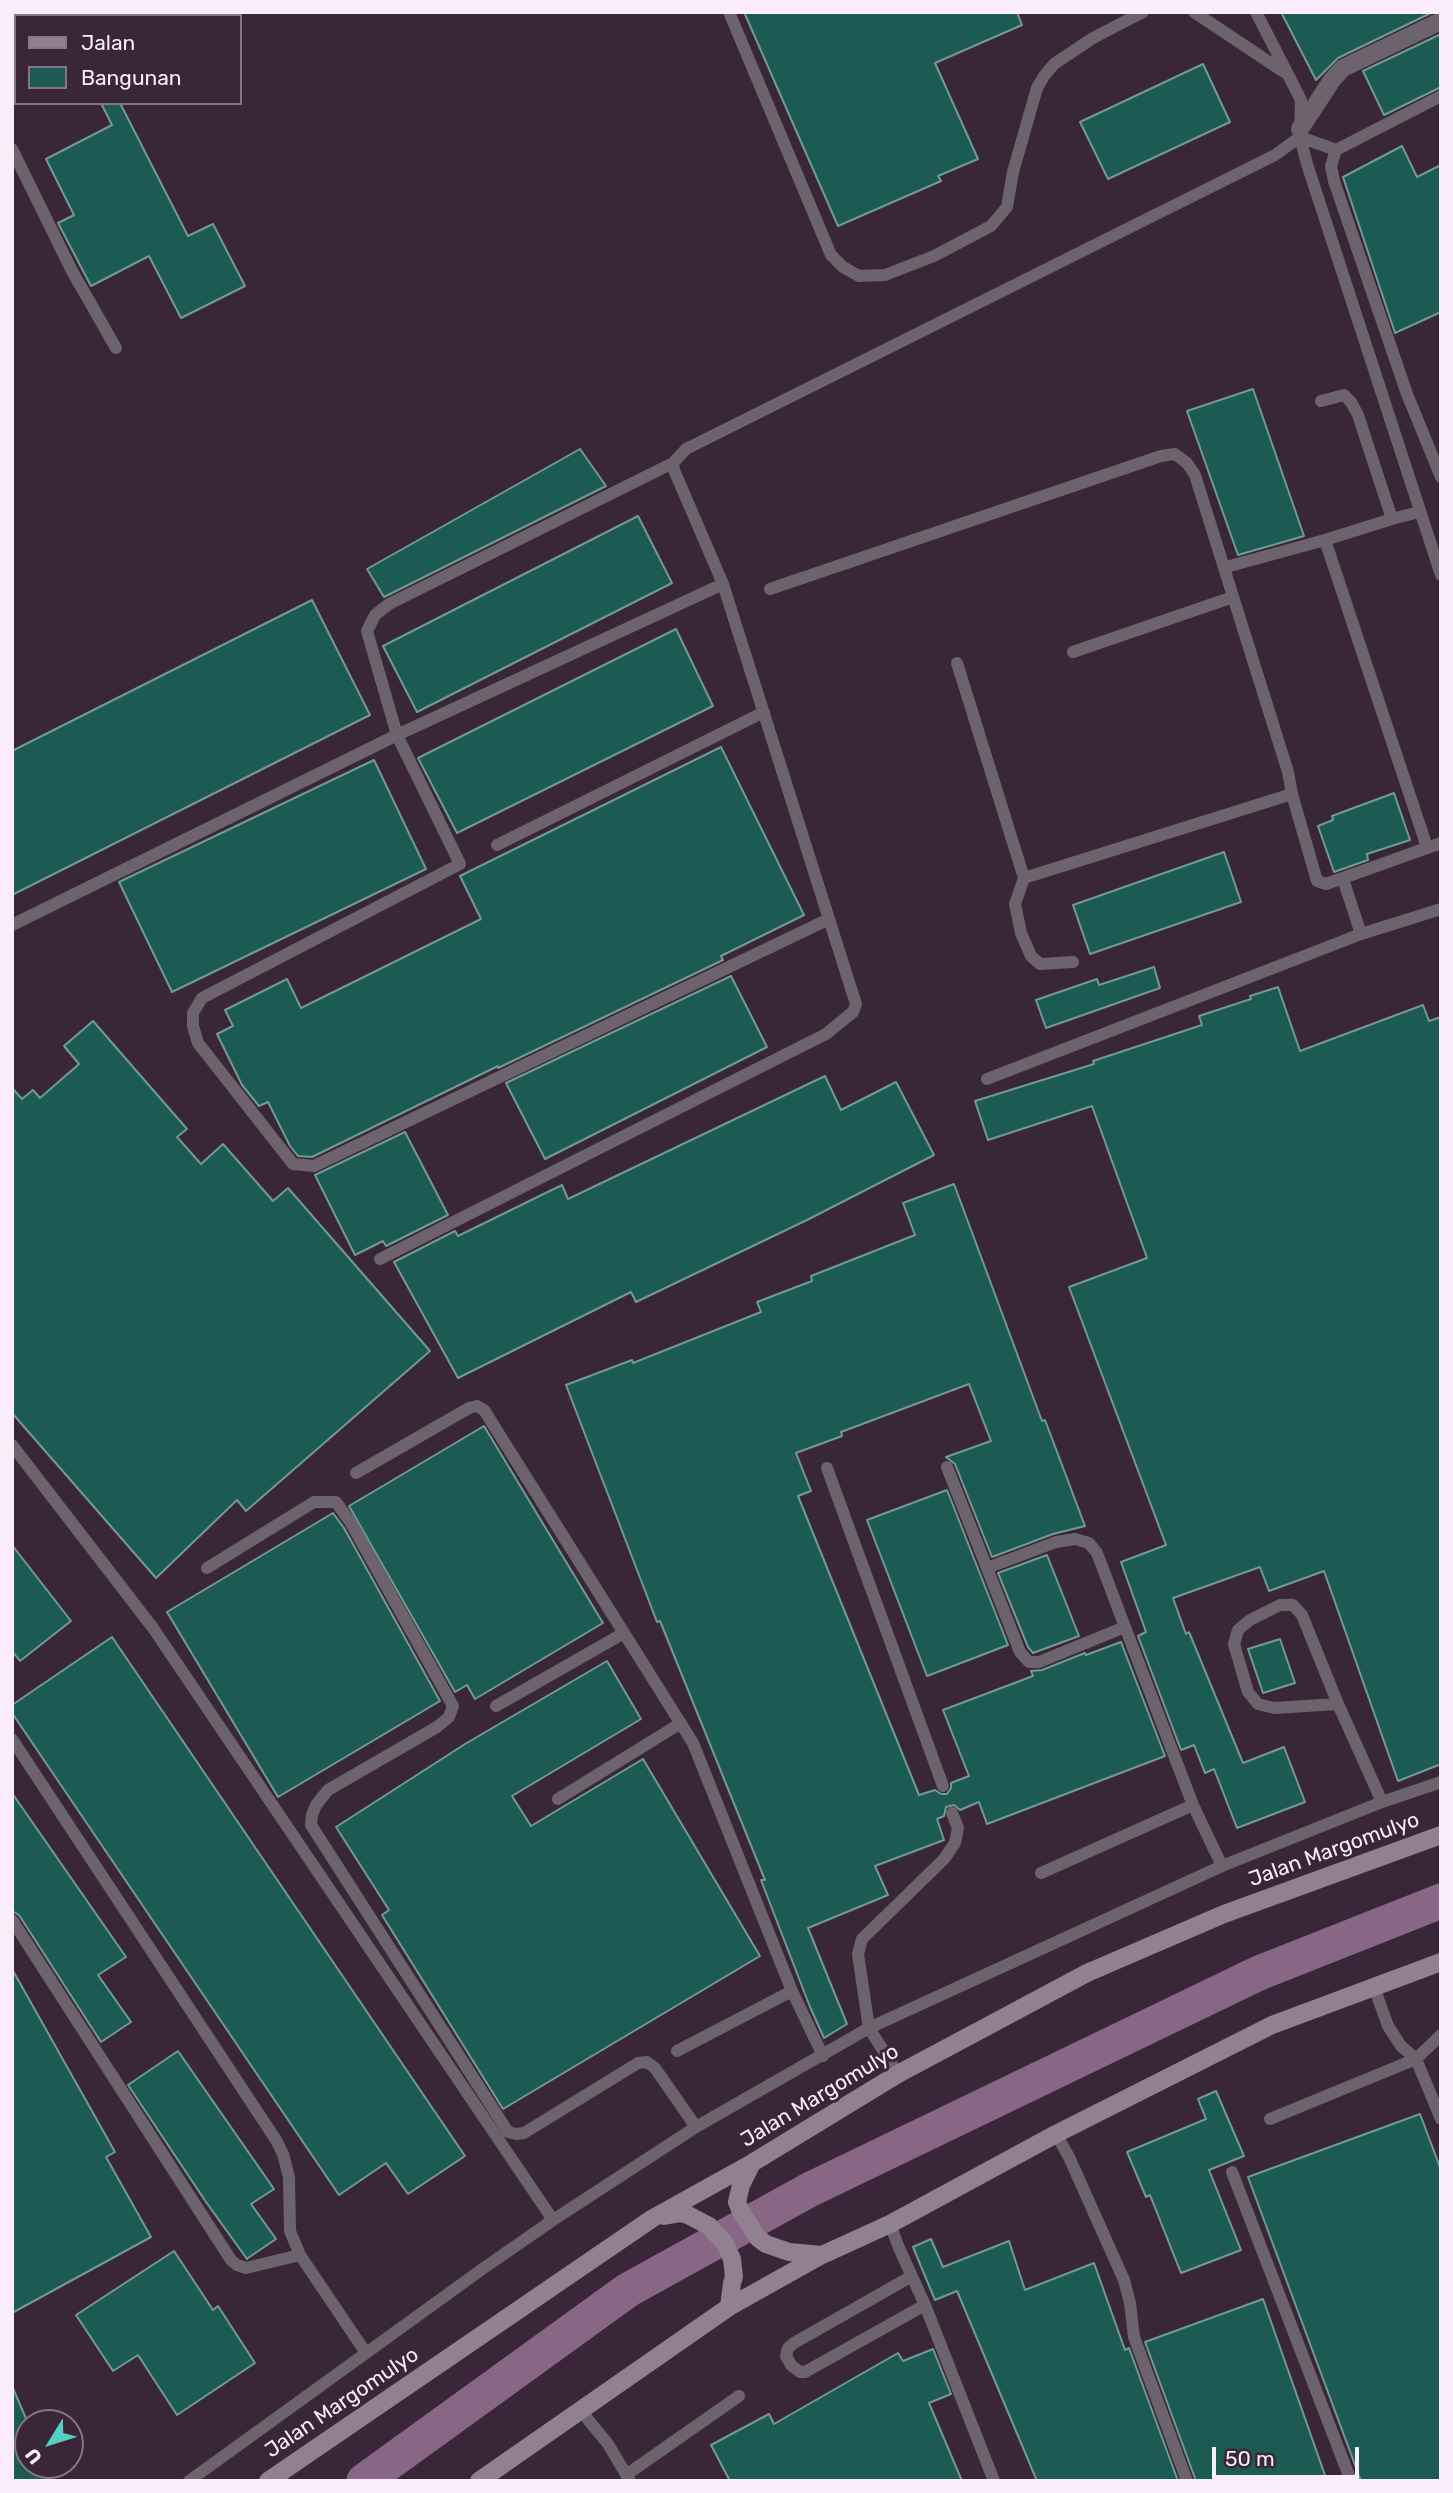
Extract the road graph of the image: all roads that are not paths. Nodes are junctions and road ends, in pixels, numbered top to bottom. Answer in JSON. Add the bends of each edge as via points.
{"nodes":[{"id":1,"x":729,"y":12,"type":"edge"},
{"id":2,"x":1143,"y":12,"type":"edge"},
{"id":3,"x":1194,"y":12,"type":"edge"},
{"id":4,"x":1256,"y":12,"type":"edge"},
{"id":5,"x":1441,"y":21,"type":"edge"},
{"id":6,"x":1285,"y":72,"type":"junction"},
{"id":7,"x":1441,"y":96,"type":"edge"},
{"id":8,"x":1300,"y":133,"type":"junction"},
{"id":9,"x":12,"y":149,"type":"edge"},
{"id":10,"x":1336,"y":150,"type":"junction"},
{"id":11,"x":116,"y":348,"type":"dead end"},
{"id":12,"x":1321,"y":401,"type":"dead end"},
{"id":13,"x":673,"y":463,"type":"junction"},
{"id":14,"x":1441,"y":477,"type":"edge"},
{"id":15,"x":1419,"y":512,"type":"junction"},
{"id":16,"x":1392,"y":519,"type":"junction"},
{"id":17,"x":1325,"y":540,"type":"junction"},
{"id":18,"x":1226,"y":567,"type":"junction"},
{"id":19,"x":1441,"y":576,"type":"edge"},
{"id":20,"x":723,"y":584,"type":"junction"},
{"id":21,"x":770,"y":589,"type":"dead end"},
{"id":22,"x":1233,"y":597,"type":"junction"},
{"id":23,"x":1073,"y":652,"type":"dead end"},
{"id":24,"x":957,"y":663,"type":"dead end"},
{"id":25,"x":764,"y":712,"type":"junction"},
{"id":26,"x":397,"y":735,"type":"junction"},
{"id":27,"x":1292,"y":794,"type":"junction"},
{"id":28,"x":1441,"y":843,"type":"edge"},
{"id":29,"x":497,"y":845,"type":"dead end"},
{"id":30,"x":1427,"y":846,"type":"junction"},
{"id":31,"x":1024,"y":878,"type":"junction"},
{"id":32,"x":1343,"y":878,"type":"junction"},
{"id":33,"x":1441,"y":909,"type":"edge"},
{"id":34,"x":829,"y":919,"type":"junction"},
{"id":35,"x":12,"y":925,"type":"edge"},
{"id":36,"x":1362,"y":934,"type":"junction"},
{"id":37,"x":1073,"y":962,"type":"dead end"},
{"id":38,"x":987,"y":1079,"type":"dead end"},
{"id":39,"x":380,"y":1259,"type":"dead end"},
{"id":40,"x":12,"y":1445,"type":"edge"},
{"id":41,"x":947,"y":1467,"type":"dead end"},
{"id":42,"x":827,"y":1468,"type":"dead end"},
{"id":43,"x":356,"y":1473,"type":"dead end"},
{"id":44,"x":987,"y":1568,"type":"junction"},
{"id":45,"x":207,"y":1569,"type":"dead end"},
{"id":46,"x":1125,"y":1627,"type":"junction"},
{"id":47,"x":624,"y":1633,"type":"junction"},
{"id":48,"x":1338,"y":1704,"type":"junction"},
{"id":49,"x":496,"y":1706,"type":"dead end"},
{"id":50,"x":681,"y":1723,"type":"junction"},
{"id":51,"x":12,"y":1739,"type":"edge"},
{"id":52,"x":1441,"y":1782,"type":"edge"},
{"id":53,"x":943,"y":1786,"type":"dead end"},
{"id":54,"x":558,"y":1799,"type":"dead end"},
{"id":55,"x":1381,"y":1802,"type":"junction"},
{"id":56,"x":1193,"y":1805,"type":"junction"},
{"id":57,"x":952,"y":1813,"type":"dead end"},
{"id":58,"x":1441,"y":1835,"type":"edge"},
{"id":59,"x":1222,"y":1866,"type":"junction"},
{"id":60,"x":1041,"y":1873,"type":"dead end"},
{"id":61,"x":12,"y":1920,"type":"edge"},
{"id":62,"x":1441,"y":1962,"type":"edge"},
{"id":63,"x":1374,"y":1987,"type":"junction"},
{"id":64,"x":792,"y":1991,"type":"junction"},
{"id":65,"x":870,"y":2028,"type":"junction"},
{"id":66,"x":1441,"y":2035,"type":"edge"},
{"id":67,"x":677,"y":2051,"type":"dead end"},
{"id":68,"x":823,"y":2056,"type":"junction"},
{"id":69,"x":1416,"y":2059,"type":"junction"},
{"id":70,"x":898,"y":2074,"type":"junction"},
{"id":71,"x":1270,"y":2119,"type":"dead end"},
{"id":72,"x":1441,"y":2119,"type":"edge"},
{"id":73,"x":696,"y":2127,"type":"junction"},
{"id":74,"x":1056,"y":2134,"type":"junction"},
{"id":75,"x":752,"y":2164,"type":"junction"},
{"id":76,"x":1233,"y":2172,"type":"dead end"},
{"id":77,"x":653,"y":2218,"type":"junction"},
{"id":78,"x":553,"y":2220,"type":"junction"},
{"id":79,"x":890,"y":2224,"type":"junction"},
{"id":80,"x":300,"y":2255,"type":"junction"},
{"id":81,"x":822,"y":2255,"type":"junction"},
{"id":82,"x":912,"y":2277,"type":"junction"},
{"id":83,"x":925,"y":2305,"type":"junction"},
{"id":84,"x":729,"y":2307,"type":"junction"},
{"id":85,"x":366,"y":2353,"type":"junction"},
{"id":86,"x":739,"y":2396,"type":"dead end"},
{"id":87,"x":581,"y":2411,"type":"junction"},
{"id":88,"x":628,"y":2478,"type":"edge"},
{"id":89,"x":189,"y":2481,"type":"edge"},
{"id":90,"x":268,"y":2481,"type":"edge"},
{"id":91,"x":479,"y":2481,"type":"edge"},
{"id":92,"x":994,"y":2481,"type":"edge"},
{"id":93,"x":1187,"y":2481,"type":"edge"},
{"id":94,"x":1350,"y":2481,"type":"edge"}],
"edges":[{"from":1,"to":2,"type":"lane","via":[[831,255],[859,276],[885,275],[992,226],[1007,207],[1013,172],[1044,76],[1093,38]]},
{"from":3,"to":6,"type":"lane"},
{"from":4,"to":6,"type":"lane"},
{"from":5,"to":8,"type":"street","via":[[1343,68]]},
{"from":6,"to":8,"type":"lane","via":[[1301,100]]},
{"from":7,"to":10,"type":"lane"},
{"from":8,"to":10,"type":"lane"},
{"from":8,"to":13,"type":"lane","via":[[1275,155],[686,449]]},
{"from":8,"to":15,"type":"lane"},
{"from":9,"to":11,"type":"lane"},
{"from":10,"to":14,"type":"lane","via":[[1331,166],[1334,181],[1407,394]]},
{"from":12,"to":16,"type":"lane","via":[[1344,395],[1351,402]]},
{"from":13,"to":20,"type":"lane"},
{"from":13,"to":26,"type":"lane","via":[[375,615],[367,631]]},
{"from":15,"to":16,"type":"lane"},
{"from":15,"to":19,"type":"lane"},
{"from":16,"to":17,"type":"lane"},
{"from":17,"to":18,"type":"lane"},
{"from":17,"to":30,"type":"lane"},
{"from":18,"to":21,"type":"lane","via":[[1195,474],[1175,454]]},
{"from":18,"to":22,"type":"lane"},
{"from":20,"to":25,"type":"lane"},
{"from":20,"to":26,"type":"lane"},
{"from":22,"to":23,"type":"lane"},
{"from":22,"to":27,"type":"lane"},
{"from":24,"to":31,"type":"lane"},
{"from":25,"to":29,"type":"lane"},
{"from":25,"to":34,"type":"lane"},
{"from":26,"to":34,"type":"lane","via":[[460,864],[202,998],[193,1013],[198,1043],[293,1164],[314,1166]]},
{"from":26,"to":35,"type":"lane"},
{"from":27,"to":31,"type":"lane"},
{"from":27,"to":32,"type":"lane","via":[[1317,881],[1326,884]]},
{"from":28,"to":30,"type":"lane"},
{"from":30,"to":32,"type":"lane"},
{"from":31,"to":37,"type":"lane","via":[[1015,904],[1031,956],[1040,964]]},
{"from":32,"to":36,"type":"lane"},
{"from":33,"to":36,"type":"lane"},
{"from":34,"to":39,"type":"lane","via":[[856,1004],[853,1012],[826,1034]]},
{"from":36,"to":38,"type":"lane"},
{"from":40,"to":78,"type":"lane","via":[[153,1628]]},
{"from":41,"to":44,"type":"lane"},
{"from":42,"to":53,"type":"lane"},
{"from":43,"to":47,"type":"lane","via":[[469,1408],[484,1410]]},
{"from":44,"to":46,"type":"lane","via":[[1056,1542],[1075,1539],[1089,1543]]},
{"from":44,"to":46,"type":"lane","via":[[1020,1652],[1029,1662],[1040,1662]]},
{"from":45,"to":73,"type":"lane","via":[[314,1502],[336,1502],[453,1706],[437,1727],[328,1790],[316,1805],[311,1825],[508,2132],[524,2133],[638,2063],[647,2062]]},
{"from":46,"to":56,"type":"lane"},
{"from":47,"to":49,"type":"lane"},
{"from":47,"to":50,"type":"lane"},
{"from":48,"to":48,"type":"lane","via":[[1302,1615],[1293,1605],[1280,1605],[1238,1630],[1234,1644],[1248,1692],[1258,1704],[1274,1709]]},
{"from":48,"to":55,"type":"lane"},
{"from":50,"to":54,"type":"lane"},
{"from":50,"to":64,"type":"lane","via":[[693,1742]]},
{"from":51,"to":80,"type":"lane","via":[[279,2147],[289,2177],[290,2231]]},
{"from":52,"to":55,"type":"lane"},
{"from":55,"to":59,"type":"lane"},
{"from":56,"to":59,"type":"lane"},
{"from":56,"to":60,"type":"lane"},
{"from":57,"to":65,"type":"lane","via":[[958,1828],[956,1843],[862,1939],[858,1954]]},
{"from":58,"to":70,"type":"main road","name":"Jalan Margomulyo","via":[[1224,1914],[1087,1973]]},
{"from":59,"to":65,"type":"lane"},
{"from":61,"to":80,"type":"lane","via":[[231,2260],[246,2268]]},
{"from":62,"to":63,"type":"main road"},
{"from":63,"to":69,"type":"lane","via":[[1388,2026]]},
{"from":63,"to":74,"type":"main road","via":[[1272,2025]]},
{"from":64,"to":67,"type":"lane"},
{"from":64,"to":68,"type":"lane"},
{"from":65,"to":68,"type":"lane"},
{"from":65,"to":70,"type":"lane"},
{"from":66,"to":69,"type":"lane"},
{"from":68,"to":73,"type":"lane"},
{"from":69,"to":71,"type":"lane"},
{"from":69,"to":72,"type":"lane"},
{"from":70,"to":75,"type":"main road","name":"Jalan Margomulyo"},
{"from":73,"to":78,"type":"lane"},
{"from":74,"to":79,"type":"main road"},
{"from":74,"to":93,"type":"lane","via":[[1124,2280],[1134,2337]]},
{"from":75,"to":77,"type":"main road","name":"Jalan Margomulyo"},
{"from":75,"to":81,"type":"main road","via":[[737,2202],[758,2238],[789,2252]]},
{"from":76,"to":94,"type":"lane"},
{"from":77,"to":84,"type":"main road","via":[[688,2215],[709,2226],[724,2242],[734,2277]]},
{"from":77,"to":90,"type":"main road","name":"Jalan Margomulyo"},
{"from":78,"to":85,"type":"lane"},
{"from":79,"to":81,"type":"main road"},
{"from":79,"to":82,"type":"lane"},
{"from":80,"to":85,"type":"lane"},
{"from":81,"to":84,"type":"main road"},
{"from":82,"to":83,"type":"lane"},
{"from":82,"to":83,"type":"lane","via":[[794,2343],[786,2356],[791,2365],[805,2372]]},
{"from":83,"to":92,"type":"lane"},
{"from":84,"to":87,"type":"main road"},
{"from":85,"to":89,"type":"lane"},
{"from":86,"to":88,"type":"lane"},
{"from":87,"to":88,"type":"lane"},
{"from":87,"to":91,"type":"main road"}]}
